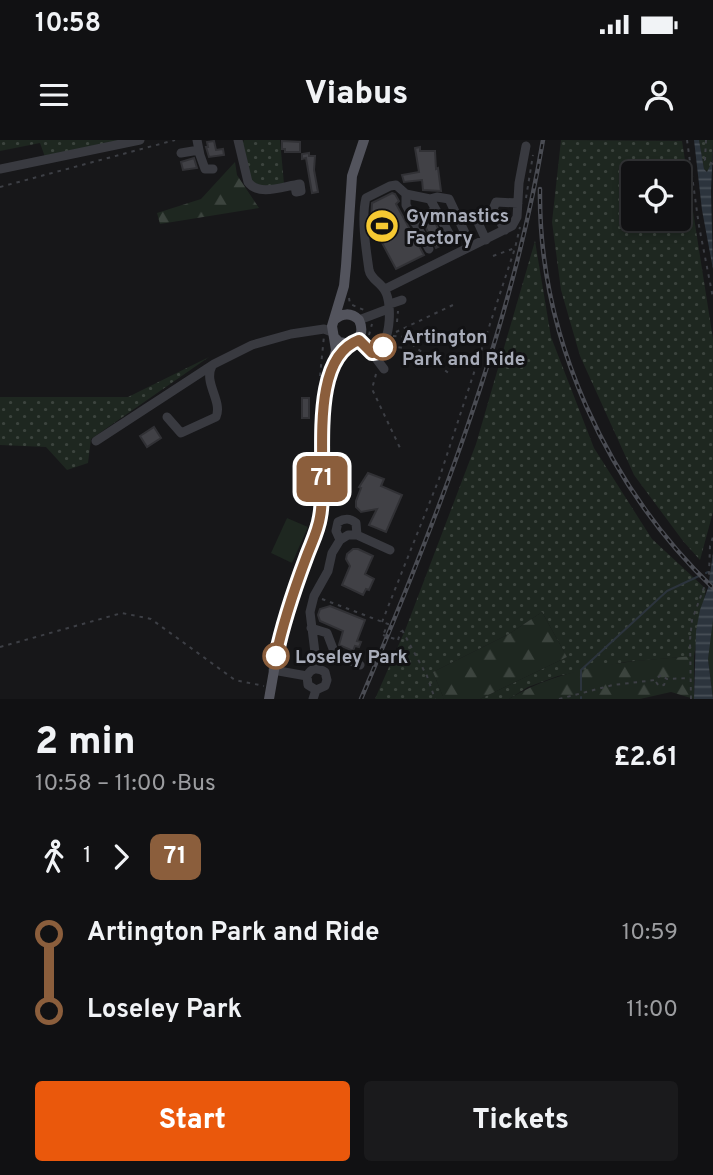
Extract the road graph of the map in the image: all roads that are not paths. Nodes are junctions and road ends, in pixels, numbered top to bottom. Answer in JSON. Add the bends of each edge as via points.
{"nodes":[{"id":1,"x":140,"y":140,"type":"edge"},
{"id":2,"x":238,"y":140,"type":"edge"},
{"id":3,"x":363,"y":140,"type":"edge"},
{"id":4,"x":198,"y":145,"type":"edge"},
{"id":5,"x":529,"y":150,"type":"road end"},
{"id":6,"x":181,"y":153,"type":"dead end"},
{"id":7,"x":0,"y":169,"type":"edge"},
{"id":8,"x":213,"y":169,"type":"dead end"},
{"id":9,"x":295,"y":185,"type":"dead end"},
{"id":10,"x":405,"y":194,"type":"junction"},
{"id":11,"x":430,"y":199,"type":"junction"},
{"id":12,"x":521,"y":206,"type":"junction"},
{"id":13,"x":436,"y":209,"type":"junction"},
{"id":14,"x":475,"y":216,"type":"dead end"},
{"id":15,"x":414,"y":222,"type":"junction"},
{"id":16,"x":505,"y":230,"type":"junction"},
{"id":17,"x":486,"y":240,"type":"junction"},
{"id":18,"x":429,"y":249,"type":"dead end"},
{"id":19,"x":344,"y":286,"type":"junction"},
{"id":20,"x":385,"y":289,"type":"junction"},
{"id":21,"x":402,"y":300,"type":"dead end"},
{"id":22,"x":386,"y":309,"type":"junction"},
{"id":23,"x":357,"y":318,"type":"junction"},
{"id":24,"x":334,"y":330,"type":"junction"},
{"id":25,"x":353,"y":343,"type":"junction"},
{"id":26,"x":372,"y":353,"type":"junction"},
{"id":27,"x":214,"y":364,"type":"junction"},
{"id":28,"x":381,"y":367,"type":"road end"},
{"id":29,"x":331,"y":372,"type":"junction"},
{"id":30,"x":167,"y":417,"type":"dead end"},
{"id":31,"x":96,"y":441,"type":"dead end"},
{"id":32,"x":357,"y":535,"type":"junction"},
{"id":33,"x":340,"y":540,"type":"junction"},
{"id":34,"x":390,"y":550,"type":"dead end"},
{"id":35,"x":311,"y":628,"type":"junction"},
{"id":36,"x":360,"y":665,"type":"dead end"},
{"id":37,"x":317,"y":669,"type":"junction"},
{"id":38,"x":273,"y":670,"type":"junction"},
{"id":39,"x":307,"y":676,"type":"junction"},
{"id":40,"x":315,"y":694,"type":"edge"},
{"id":41,"x":269,"y":699,"type":"edge"}],
"edges":[{"from":1,"to":7,"type":"lane"},
{"from":2,"to":9,"type":"lane","via":[[252,188]]},
{"from":3,"to":19,"type":"main road","via":[[349,194]]},
{"from":4,"to":6,"type":"lane"},
{"from":4,"to":8,"type":"lane","via":[[205,169]]},
{"from":5,"to":12,"type":"lane","via":[[519,183]]},
{"from":10,"to":11,"type":"lane"},
{"from":10,"to":15,"type":"lane"},
{"from":10,"to":20,"type":"lane","via":[[401,187],[390,186],[366,198],[362,211],[369,273]]},
{"from":11,"to":13,"type":"lane"},
{"from":11,"to":13,"type":"lane","via":[[449,199],[465,233],[452,239]]},
{"from":12,"to":16,"type":"lane","via":[[512,226]]},
{"from":12,"to":16,"type":"lane","via":[[493,205]]},
{"from":13,"to":15,"type":"lane"},
{"from":14,"to":17,"type":"lane"},
{"from":15,"to":18,"type":"lane"},
{"from":16,"to":17,"type":"lane"},
{"from":17,"to":20,"type":"lane"},
{"from":19,"to":23,"type":"main road","via":[[344,297]]},
{"from":19,"to":24,"type":"main road"},
{"from":20,"to":22,"type":"lane"},
{"from":21,"to":22,"type":"lane"},
{"from":22,"to":23,"type":"lane"},
{"from":22,"to":26,"type":"lane","via":[[390,321],[383,347]]},
{"from":23,"to":24,"type":"main road","via":[[344,314]]},
{"from":23,"to":25,"type":"main road","via":[[362,332]]},
{"from":24,"to":25,"type":"main road","via":[[344,344]]},
{"from":24,"to":27,"type":"lane","via":[[291,334],[252,345]]},
{"from":24,"to":29,"type":"main road"},
{"from":25,"to":26,"type":"lane","via":[[359,340]]},
{"from":25,"to":29,"type":"main road"},
{"from":26,"to":28,"type":"lane"},
{"from":27,"to":30,"type":"lane","via":[[209,377],[216,417],[181,433]]},
{"from":27,"to":31,"type":"lane"},
{"from":29,"to":38,"type":"main road","via":[[323,409],[320,518]]},
{"from":32,"to":33,"type":"lane"},
{"from":32,"to":33,"type":"lane","via":[[356,523],[344,519],[336,531]]},
{"from":32,"to":34,"type":"lane"},
{"from":33,"to":35,"type":"lane","via":[[314,596]]},
{"from":35,"to":36,"type":"lane","via":[[327,634],[334,654]]},
{"from":35,"to":37,"type":"lane"},
{"from":37,"to":39,"type":"lane"},
{"from":37,"to":40,"type":"lane","via":[[325,672],[327,680]]},
{"from":38,"to":39,"type":"lane"},
{"from":38,"to":41,"type":"main road"},
{"from":39,"to":40,"type":"lane"}]}
